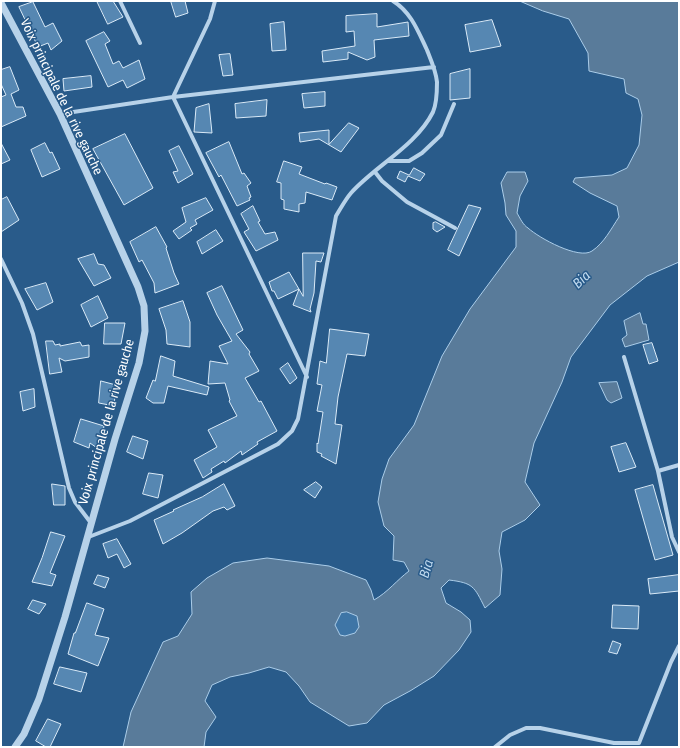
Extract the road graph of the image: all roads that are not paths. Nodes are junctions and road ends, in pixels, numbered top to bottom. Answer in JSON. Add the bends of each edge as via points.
{"nodes":[{"id":1,"x":120,"y":1,"type":"edge"},
{"id":2,"x":215,"y":1,"type":"edge"},
{"id":3,"x":393,"y":1,"type":"edge"},
{"id":4,"x":1,"y":3,"type":"edge"},
{"id":5,"x":140,"y":43,"type":"dead end"},
{"id":6,"x":434,"y":67,"type":"junction"},
{"id":7,"x":173,"y":97,"type":"junction"},
{"id":8,"x":454,"y":104,"type":"dead end"},
{"id":9,"x":60,"y":114,"type":"junction"},
{"id":10,"x":388,"y":160,"type":"junction"},
{"id":11,"x":375,"y":172,"type":"junction"},
{"id":12,"x":455,"y":228,"type":"dead end"},
{"id":13,"x":1,"y":259,"type":"edge"},
{"id":14,"x":624,"y":357,"type":"dead end"},
{"id":15,"x":307,"y":378,"type":"junction"},
{"id":16,"x":679,"y":465,"type":"edge"},
{"id":17,"x":658,"y":471,"type":"junction"},
{"id":18,"x":91,"y":523,"type":"junction"},
{"id":19,"x":86,"y":538,"type":"junction"},
{"id":20,"x":679,"y":552,"type":"edge"},
{"id":21,"x":679,"y":646,"type":"edge"},
{"id":22,"x":15,"y":747,"type":"edge"},
{"id":23,"x":495,"y":747,"type":"edge"}],
"edges":[{"from":1,"to":5,"type":"street"},
{"from":2,"to":7,"type":"street","via":[[210,18]]},
{"from":3,"to":6,"type":"street","via":[[407,12],[417,27]]},
{"from":4,"to":9,"type":"street","name":"Voix principale de la rive gauche"},
{"from":6,"to":7,"type":"street"},
{"from":6,"to":10,"type":"street","via":[[437,81],[433,111],[413,138]]},
{"from":7,"to":9,"type":"street"},
{"from":7,"to":15,"type":"street"},
{"from":8,"to":10,"type":"street","via":[[441,135],[422,153],[409,161]]},
{"from":9,"to":18,"type":"street","name":"Voix principale de la rive gauche","via":[[138,287],[144,306],[145,331],[139,363]]},
{"from":10,"to":11,"type":"street"},
{"from":11,"to":12,"type":"street","via":[[407,202]]},
{"from":11,"to":15,"type":"street","via":[[352,192],[336,216]]},
{"from":13,"to":18,"type":"street","via":[[22,302],[33,334],[69,488],[75,502]]},
{"from":14,"to":17,"type":"street"},
{"from":15,"to":19,"type":"street","via":[[298,419],[292,431],[278,444],[130,522]]},
{"from":16,"to":17,"type":"street"},
{"from":17,"to":20,"type":"street","via":[[672,537]]},
{"from":18,"to":19,"type":"street","name":"Voix principale de la rive gauche"},
{"from":19,"to":22,"type":"street","name":"Voix principale de la rive gauche","via":[[39,699],[24,734]]},
{"from":21,"to":23,"type":"street","via":[[639,743],[614,743],[540,728],[526,728],[510,735]]}]}
